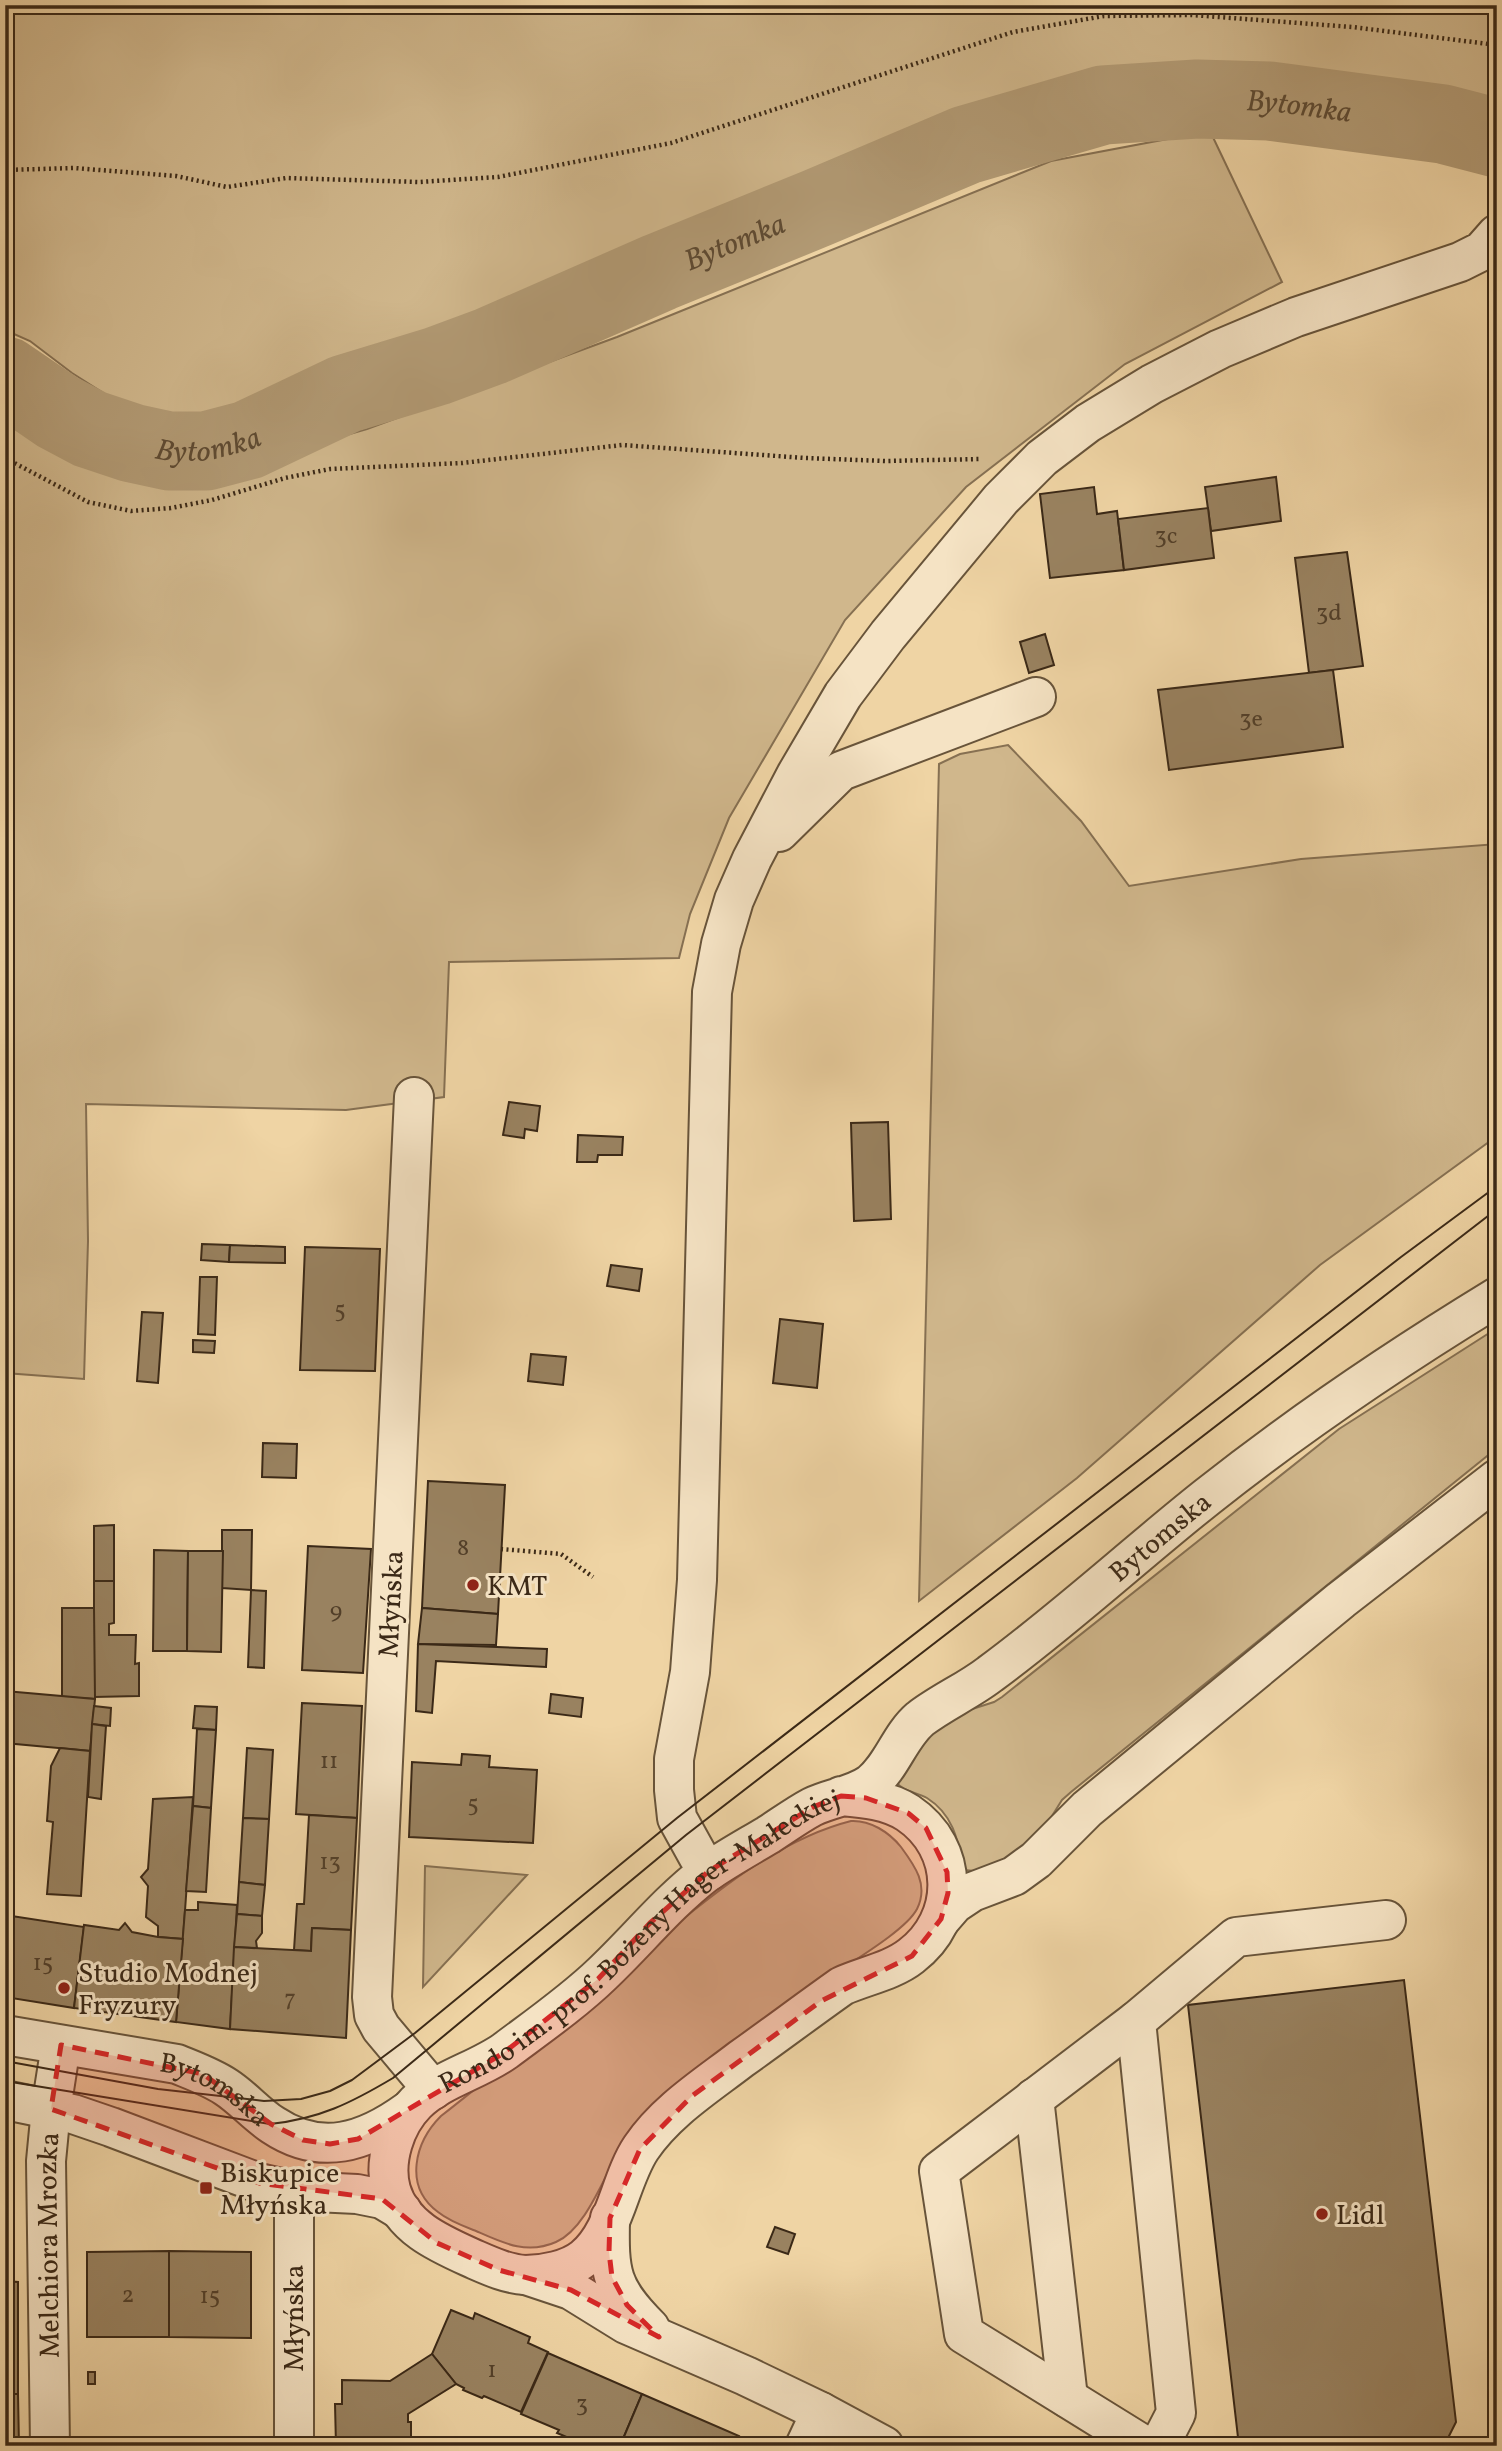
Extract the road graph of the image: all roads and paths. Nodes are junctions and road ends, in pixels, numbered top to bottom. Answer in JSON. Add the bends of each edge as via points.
{"nodes":[{"id":1,"x":1497,"y":45,"type":"edge"},
{"id":2,"x":5,"y":170,"type":"edge"},
{"id":3,"x":1497,"y":234,"type":"edge"},
{"id":4,"x":5,"y":458,"type":"edge"},
{"id":5,"x":1042,"y":458,"type":"junction"},
{"id":6,"x":1035,"y":697,"type":"dead end"},
{"id":7,"x":752,"y":859,"type":"junction"},
{"id":8,"x":414,"y":1097,"type":"dead end"},
{"id":9,"x":1497,"y":1297,"type":"edge"},
{"id":10,"x":1497,"y":1479,"type":"edge"},
{"id":11,"x":501,"y":1549,"type":"dead end"},
{"id":12,"x":593,"y":1577,"type":"dead end"},
{"id":13,"x":841,"y":1797,"type":"junction"},
{"id":14,"x":709,"y":1871,"type":"junction"},
{"id":15,"x":941,"y":1919,"type":"junction"},
{"id":16,"x":1386,"y":1920,"type":"dead end"},
{"id":17,"x":1136,"y":2021,"type":"junction"},
{"id":18,"x":5,"y":2035,"type":"edge"},
{"id":19,"x":61,"y":2045,"type":"junction"},
{"id":20,"x":1034,"y":2098,"type":"junction"},
{"id":21,"x":5,"y":2100,"type":"edge"},
{"id":22,"x":421,"y":2100,"type":"junction"},
{"id":23,"x":51,"y":2109,"type":"junction"},
{"id":24,"x":294,"y":2190,"type":"junction"},
{"id":25,"x":402,"y":2211,"type":"junction"},
{"id":26,"x":610,"y":2218,"type":"junction"},
{"id":27,"x":524,"y":2275,"type":"junction"},
{"id":28,"x":659,"y":2337,"type":"junction"},
{"id":29,"x":1068,"y":2398,"type":"junction"},
{"id":30,"x":821,"y":2412,"type":"junction"},
{"id":31,"x":50,"y":2446,"type":"edge"},
{"id":32,"x":294,"y":2446,"type":"edge"},
{"id":33,"x":805,"y":2446,"type":"edge"},
{"id":34,"x":884,"y":2446,"type":"edge"},
{"id":35,"x":1145,"y":2446,"type":"edge"},
{"id":36,"x":1159,"y":2446,"type":"edge"}],
"edges":[{"from":1,"to":2,"type":"path","via":[[1325,24],[1192,15],[1104,16],[1013,32],[671,143],[498,177],[419,182],[286,178],[227,187],[176,176],[74,168]]},
{"from":3,"to":5,"type":"street","via":[[1482,251],[1460,262],[1297,317],[1220,349],[1088,423]]},
{"from":4,"to":5,"type":"path","via":[[88,502],[131,511],[212,500],[330,469],[461,463],[622,446],[885,461]]},
{"from":5,"to":7,"type":"street","via":[[1001,499],[843,695]]},
{"from":6,"to":7,"type":"street","via":[[841,771]]},
{"from":7,"to":14,"type":"street","via":[[734,900],[712,992],[697,1580],[690,1672],[674,1759],[677,1818]]},
{"from":8,"to":22,"type":"street","name":"Młyńska","via":[[372,1997],[374,2015]]},
{"from":9,"to":13,"type":"street","name":"Bytomska","via":[[1322,1410],[1211,1494],[987,1676],[917,1722],[871,1783]]},
{"from":10,"to":15,"type":"street","via":[[1087,1809],[1036,1860],[1014,1876],[972,1892]]},
{"from":11,"to":12,"type":"path","via":[[561,1555]]},
{"from":13,"to":14,"type":"street","name":"Rondo im. prof. Bożeny Hager-Małeckiej","via":[[813,1807]]},
{"from":13,"to":15,"type":"street","name":"Rondo im. prof. Bożeny Hager-Małeckiej","via":[[887,1803],[926,1828],[947,1872],[948,1893]]},
{"from":14,"to":22,"type":"street","name":"Rondo im. prof. Bożeny Hager-Małeckiej","via":[[650,1923],[598,1979],[502,2054]]},
{"from":15,"to":26,"type":"street","name":"Rondo im. prof. Bożeny Hager-Małeckiej","via":[[912,1956],[842,1986],[662,2122],[640,2149]]},
{"from":16,"to":17,"type":"street","via":[[1236,1937]]},
{"from":17,"to":20,"type":"street"},
{"from":17,"to":36,"type":"street","via":[[1176,2413]]},
{"from":18,"to":19,"type":"street","name":"Bytomska"},
{"from":19,"to":22,"type":"street","name":"Bytomska","via":[[177,2064],[203,2074],[271,2124],[303,2140],[330,2144],[358,2139],[382,2129]]},
{"from":19,"to":23,"type":"street","name":"Melchiora Mrozka"},
{"from":20,"to":29,"type":"street"},
{"from":20,"to":29,"type":"street","via":[[939,2171],[964,2334]]},
{"from":21,"to":23,"type":"street"},
{"from":22,"to":25,"type":"street","name":"Rondo im. prof. Bożeny Hager-Małeckiej","via":[[397,2132],[391,2151],[391,2190]]},
{"from":23,"to":24,"type":"street","via":[[259,2183]]},
{"from":23,"to":31,"type":"street","name":"Melchiora Mrozka","via":[[46,2161]]},
{"from":24,"to":25,"type":"street","via":[[357,2194],[382,2199]]},
{"from":24,"to":32,"type":"street","name":"Młyńska"},
{"from":25,"to":27,"type":"street","name":"Rondo im. prof. Bożeny Hager-Małeckiej","via":[[437,2243],[499,2270]]},
{"from":26,"to":27,"type":"street","name":"Rondo im. prof. Bożeny Hager-Małeckiej","via":[[586,2256],[571,2266]]},
{"from":26,"to":28,"type":"street","via":[[612,2277],[627,2305]]},
{"from":27,"to":28,"type":"street","via":[[570,2290],[626,2324]]},
{"from":28,"to":30,"type":"street"},
{"from":29,"to":35,"type":"street"},
{"from":30,"to":33,"type":"street"},
{"from":30,"to":34,"type":"street"}]}
